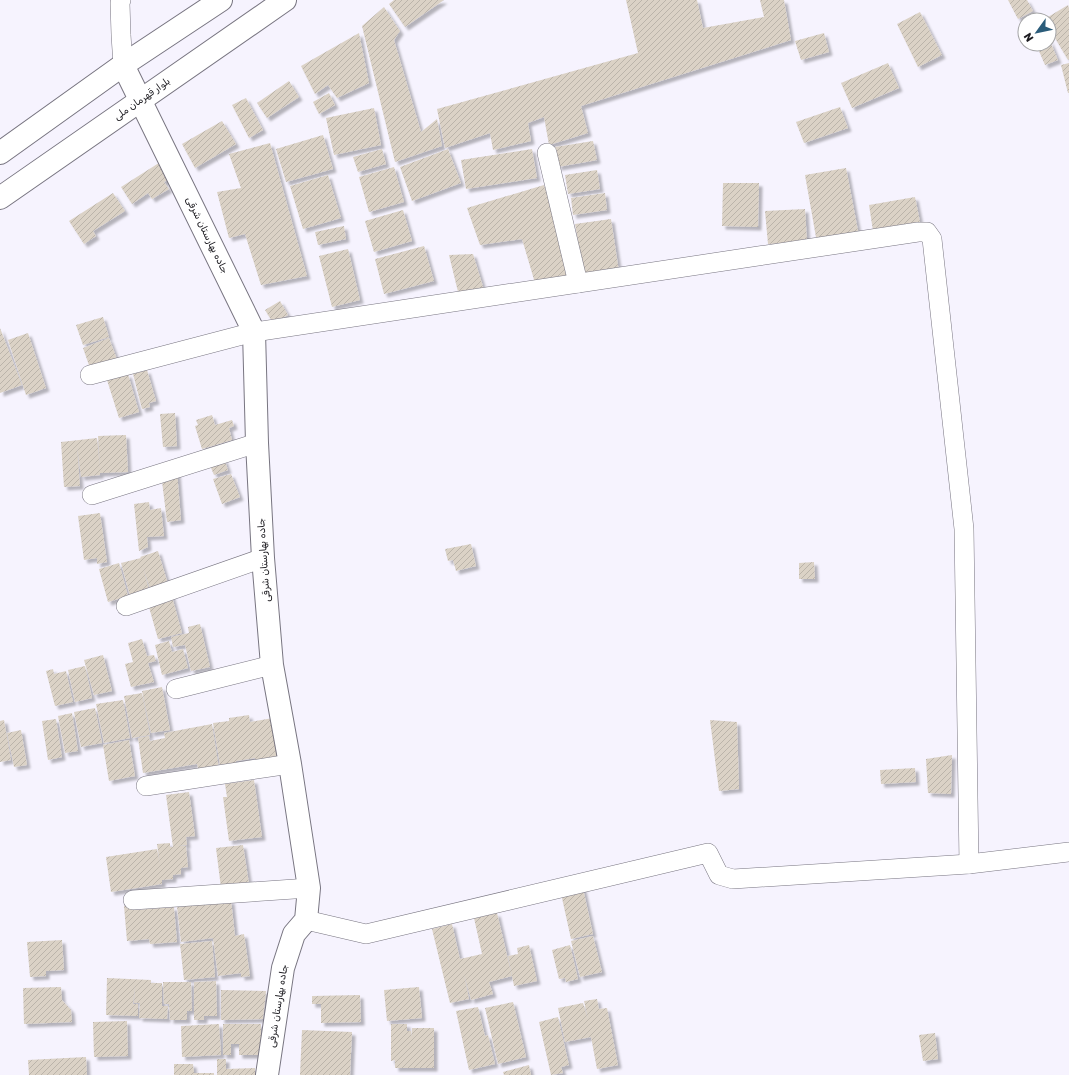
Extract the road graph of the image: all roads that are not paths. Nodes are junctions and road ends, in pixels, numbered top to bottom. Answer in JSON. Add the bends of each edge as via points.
{"nodes":[{"id":1,"x":121,"y":0,"type":"edge"},
{"id":2,"x":221,"y":0,"type":"edge"},
{"id":3,"x":285,"y":0,"type":"edge"},
{"id":4,"x":123,"y":65,"type":"junction"},
{"id":5,"x":141,"y":100,"type":"junction"},
{"id":6,"x":0,"y":153,"type":"edge"},
{"id":7,"x":547,"y":153,"type":"dead end"},
{"id":8,"x":0,"y":198,"type":"edge"},
{"id":9,"x":578,"y":283,"type":"junction"},
{"id":10,"x":254,"y":332,"type":"junction"},
{"id":11,"x":90,"y":375,"type":"dead end"},
{"id":12,"x":257,"y":443,"type":"junction"},
{"id":13,"x":92,"y":495,"type":"dead end"},
{"id":14,"x":263,"y":558,"type":"junction"},
{"id":15,"x":126,"y":606,"type":"dead end"},
{"id":16,"x":272,"y":665,"type":"junction"},
{"id":17,"x":176,"y":689,"type":"dead end"},
{"id":18,"x":290,"y":764,"type":"junction"},
{"id":19,"x":146,"y":786,"type":"dead end"},
{"id":20,"x":1069,"y":852,"type":"edge"},
{"id":21,"x":969,"y":864,"type":"junction"},
{"id":22,"x":309,"y":888,"type":"junction"},
{"id":23,"x":133,"y":900,"type":"dead end"},
{"id":24,"x":306,"y":920,"type":"junction"},
{"id":25,"x":267,"y":1075,"type":"edge"}],
"edges":[{"from":1,"to":4,"type":"street","via":[[120,35]]},
{"from":2,"to":4,"type":"main road"},
{"from":3,"to":5,"type":"main road","name":"بلوار قهرمان ملی"},
{"from":4,"to":5,"type":"main road","name":"جاده بهارستان شرقی"},
{"from":4,"to":6,"type":"main road"},
{"from":5,"to":8,"type":"main road","name":"بلوار قهرمان ملی"},
{"from":5,"to":10,"type":"main road","name":"جاده بهارستان شرقی"},
{"from":7,"to":9,"type":"street"},
{"from":9,"to":10,"type":"street"},
{"from":9,"to":21,"type":"street","via":[[918,232],[927,232],[932,239],[964,529]]},
{"from":10,"to":11,"type":"street"},
{"from":10,"to":12,"type":"main road","name":"جاده بهارستان شرقی"},
{"from":12,"to":13,"type":"street"},
{"from":12,"to":14,"type":"main road","name":"جاده بهارستان شرقی"},
{"from":14,"to":15,"type":"street"},
{"from":14,"to":16,"type":"main road","name":"جاده بهارستان شرقی"},
{"from":16,"to":17,"type":"street"},
{"from":16,"to":18,"type":"main road","name":"جاده بهارستان شرقی"},
{"from":18,"to":19,"type":"street"},
{"from":18,"to":22,"type":"main road","name":"جاده بهارستان شرقی"},
{"from":20,"to":21,"type":"street"},
{"from":21,"to":24,"type":"street","via":[[733,879],[719,875],[708,853],[366,934]]},
{"from":22,"to":23,"type":"street"},
{"from":22,"to":24,"type":"main road","name":"جاده بهارستان شرقی"},
{"from":24,"to":25,"type":"main road","name":"جاده بهارستان شرقی","via":[[294,934],[283,968]]}]}
